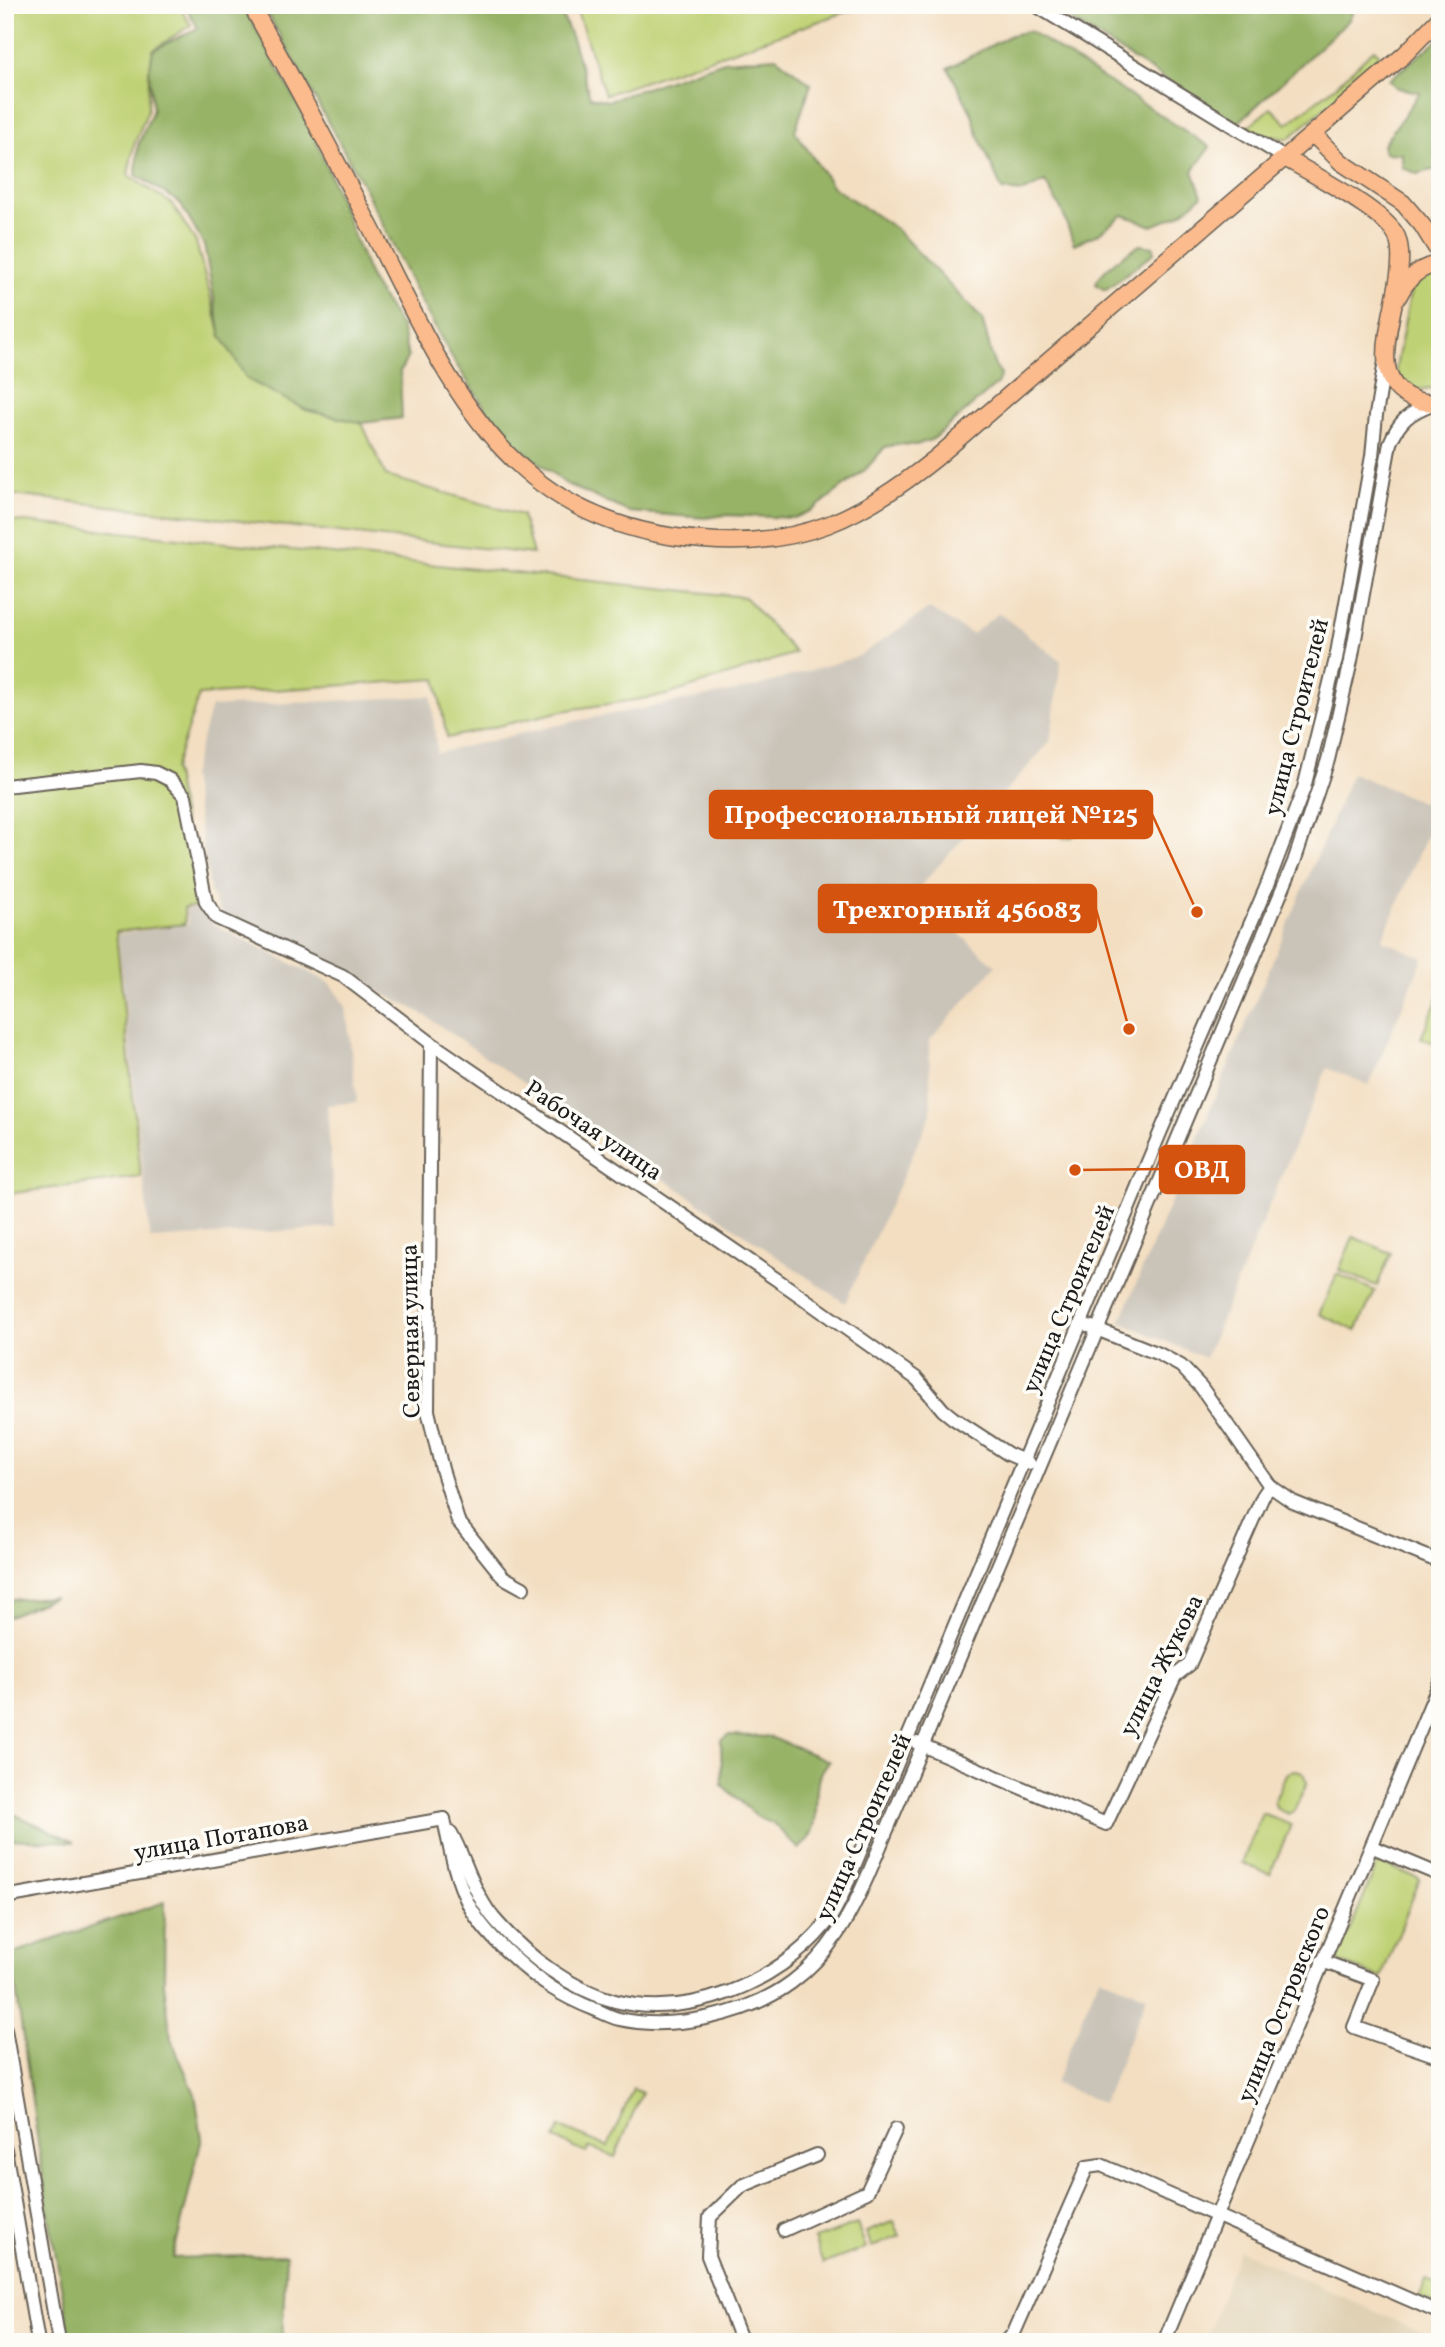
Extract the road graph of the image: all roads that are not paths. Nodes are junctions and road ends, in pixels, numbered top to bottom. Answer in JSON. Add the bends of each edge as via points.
{"nodes":[{"id":1,"x":251,"y":5,"type":"edge"},
{"id":2,"x":1035,"y":5,"type":"edge"},
{"id":3,"x":1440,"y":18,"type":"edge"},
{"id":4,"x":1313,"y":134,"type":"junction"},
{"id":5,"x":1285,"y":158,"type":"junction"},
{"id":6,"x":1440,"y":254,"type":"edge"},
{"id":7,"x":1440,"y":264,"type":"edge"},
{"id":8,"x":1394,"y":305,"type":"junction"},
{"id":9,"x":1386,"y":354,"type":"junction"},
{"id":10,"x":1437,"y":402,"type":"edge"},
{"id":11,"x":5,"y":786,"type":"edge"},
{"id":12,"x":431,"y":1043,"type":"junction"},
{"id":13,"x":1081,"y":1323,"type":"junction"},
{"id":14,"x":1096,"y":1330,"type":"junction"},
{"id":15,"x":1024,"y":1460,"type":"junction"},
{"id":16,"x":1039,"y":1467,"type":"junction"},
{"id":17,"x":1270,"y":1486,"type":"junction"},
{"id":18,"x":1440,"y":1562,"type":"edge"},
{"id":19,"x":523,"y":1588,"type":"dead end"},
{"id":20,"x":1440,"y":1682,"type":"edge"},
{"id":21,"x":907,"y":1740,"type":"junction"},
{"id":22,"x":922,"y":1745,"type":"junction"},
{"id":23,"x":444,"y":1819,"type":"junction"},
{"id":24,"x":1373,"y":1847,"type":"junction"},
{"id":25,"x":1440,"y":1875,"type":"edge"},
{"id":26,"x":5,"y":1897,"type":"edge"},
{"id":27,"x":1322,"y":1961,"type":"junction"},
{"id":28,"x":572,"y":1984,"type":"junction"},
{"id":29,"x":562,"y":1996,"type":"junction"},
{"id":30,"x":5,"y":2029,"type":"edge"},
{"id":31,"x":1440,"y":2057,"type":"edge"},
{"id":32,"x":896,"y":2129,"type":"dead end"},
{"id":33,"x":5,"y":2149,"type":"edge"},
{"id":34,"x":817,"y":2155,"type":"dead end"},
{"id":35,"x":1217,"y":2217,"type":"junction"},
{"id":36,"x":784,"y":2230,"type":"dead end"},
{"id":37,"x":1440,"y":2313,"type":"edge"},
{"id":38,"x":38,"y":2342,"type":"edge"},
{"id":39,"x":58,"y":2342,"type":"edge"},
{"id":40,"x":742,"y":2342,"type":"edge"},
{"id":41,"x":1006,"y":2342,"type":"edge"},
{"id":42,"x":1164,"y":2342,"type":"edge"}],
"edges":[{"from":1,"to":5,"type":"main road","via":[[315,118],[429,343],[487,434],[535,479],[575,505],[629,529],[669,537],[729,541],[782,537],[817,529],[872,505],[936,458]]},
{"from":2,"to":5,"type":"street"},
{"from":3,"to":4,"type":"main road"},
{"from":4,"to":5,"type":"main road"},
{"from":4,"to":6,"type":"main road","via":[[1341,162],[1404,203]]},
{"from":5,"to":8,"type":"main road","via":[[1391,226],[1401,257]]},
{"from":7,"to":8,"type":"main road","via":[[1408,279]]},
{"from":8,"to":9,"type":"main road"},
{"from":9,"to":10,"type":"main road","via":[[1387,373],[1395,387],[1419,401]]},
{"from":9,"to":13,"type":"street","name":"улица Строителей","via":[[1336,659],[1304,788]]},
{"from":10,"to":14,"type":"street","name":"улица Строителей","via":[[1411,413],[1396,428],[1351,661],[1310,817]]},
{"from":11,"to":12,"type":"street","name":"Рабочая улица","via":[[141,771],[170,780],[186,796],[206,902],[217,918],[343,976]]},
{"from":12,"to":15,"type":"street","name":"Рабочая улица","via":[[917,1379],[953,1418]]},
{"from":12,"to":19,"type":"street","name":"Северная улица","via":[[428,1411],[458,1521],[503,1577]]},
{"from":13,"to":14,"type":"street"},
{"from":13,"to":15,"type":"street","name":"улица Строителей"},
{"from":14,"to":16,"type":"street","name":"улица Строителей"},
{"from":14,"to":17,"type":"street","via":[[1181,1366],[1201,1387]]},
{"from":15,"to":16,"type":"street","name":"Рабочая улица"},
{"from":15,"to":21,"type":"street","name":"улица Строителей"},
{"from":16,"to":22,"type":"street","name":"улица Строителей"},
{"from":17,"to":18,"type":"street","via":[[1293,1502]]},
{"from":17,"to":22,"type":"street","name":"улица Жукова","via":[[1189,1665],[1175,1676],[1106,1824]]},
{"from":20,"to":24,"type":"street","name":"улица Островского"},
{"from":21,"to":22,"type":"street"},
{"from":21,"to":28,"type":"street","name":"улица Строителей","via":[[838,1903],[825,1925],[791,1959],[748,1986],[693,2002],[633,2004]]},
{"from":22,"to":29,"type":"street","name":"улица Строителей","via":[[845,1925],[792,1983],[729,2012],[669,2021],[618,2019]]},
{"from":23,"to":26,"type":"street","name":"улица Потапова"},
{"from":23,"to":28,"type":"street","name":"улица Строителей","via":[[479,1898],[496,1922]]},
{"from":23,"to":29,"type":"street","name":"улица Строителей","via":[[456,1876],[470,1908],[485,1930],[528,1972]]},
{"from":24,"to":25,"type":"street"},
{"from":24,"to":27,"type":"street","name":"улица Островского"},
{"from":27,"to":31,"type":"street","via":[[1373,1980],[1354,2027]]},
{"from":27,"to":35,"type":"street","name":"улица Островского"},
{"from":28,"to":29,"type":"street"},
{"from":30,"to":39,"type":"street"},
{"from":32,"to":36,"type":"street","via":[[867,2192]]},
{"from":33,"to":38,"type":"street"},
{"from":34,"to":40,"type":"street","via":[[742,2186],[710,2217],[708,2256]]},
{"from":35,"to":37,"type":"street"},
{"from":35,"to":41,"type":"street","via":[[1101,2165],[1087,2167]]},
{"from":35,"to":42,"type":"street","name":"улица Островского"}]}
